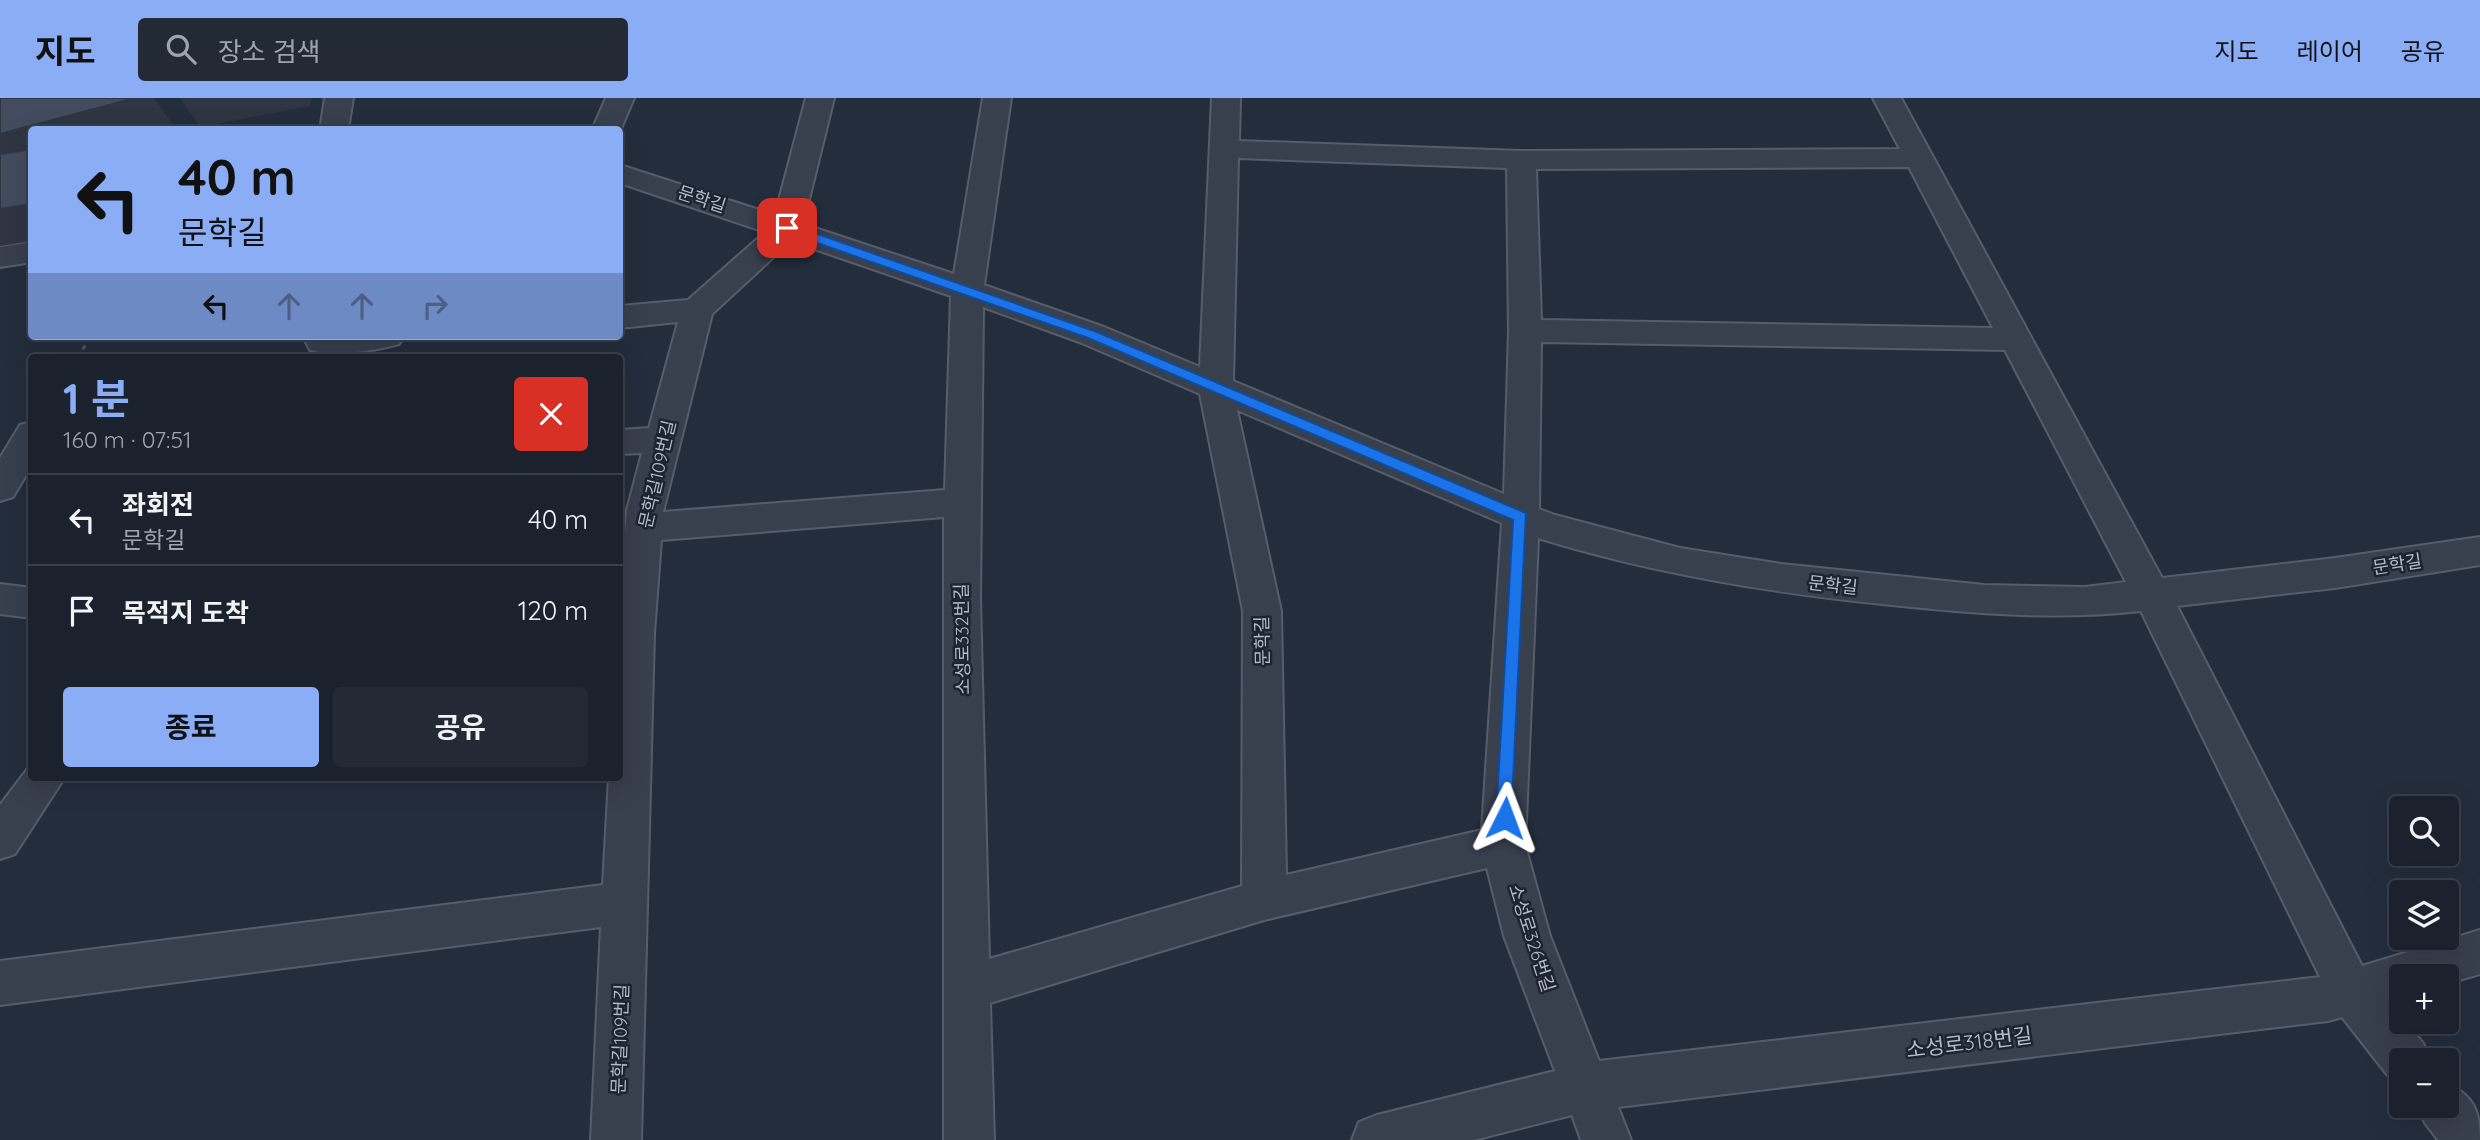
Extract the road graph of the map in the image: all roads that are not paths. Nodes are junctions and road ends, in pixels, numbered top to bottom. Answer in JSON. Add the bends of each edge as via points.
{"nodes":[{"id":1,"x":339,"y":98,"type":"edge"},
{"id":2,"x":620,"y":98,"type":"edge"},
{"id":3,"x":820,"y":98,"type":"edge"},
{"id":4,"x":997,"y":98,"type":"edge"},
{"id":5,"x":1226,"y":98,"type":"edge"},
{"id":6,"x":1887,"y":98,"type":"edge"},
{"id":7,"x":335,"y":126,"type":"edge"},
{"id":8,"x":608,"y":126,"type":"edge"},
{"id":9,"x":1224,"y":149,"type":"junction"},
{"id":10,"x":1919,"y":158,"type":"junction"},
{"id":11,"x":1521,"y":160,"type":"junction"},
{"id":12,"x":623,"y":175,"type":"edge"},
{"id":13,"x":787,"y":228,"type":"junction"},
{"id":14,"x":28,"y":253,"type":"edge"},
{"id":15,"x":0,"y":257,"type":"edge"},
{"id":16,"x":967,"y":290,"type":"junction"},
{"id":17,"x":697,"y":310,"type":"junction"},
{"id":18,"x":623,"y":317,"type":"edge"},
{"id":19,"x":1525,"y":331,"type":"junction"},
{"id":20,"x":2015,"y":339,"type":"junction"},
{"id":21,"x":358,"y":340,"type":"edge"},
{"id":22,"x":321,"y":345,"type":"edge"},
{"id":23,"x":1216,"y":388,"type":"junction"},
{"id":24,"x":28,"y":433,"type":"edge"},
{"id":25,"x":0,"y":435,"type":"edge"},
{"id":26,"x":664,"y":439,"type":"junction"},
{"id":27,"x":28,"y":440,"type":"edge"},
{"id":28,"x":623,"y":442,"type":"edge"},
{"id":29,"x":0,"y":488,"type":"edge"},
{"id":30,"x":963,"y":502,"type":"junction"},
{"id":31,"x":1521,"y":517,"type":"junction"},
{"id":32,"x":644,"y":527,"type":"junction"},
{"id":33,"x":2480,"y":551,"type":"edge"},
{"id":34,"x":2151,"y":594,"type":"junction"},
{"id":35,"x":0,"y":599,"type":"edge"},
{"id":36,"x":28,"y":602,"type":"edge"},
{"id":37,"x":627,"y":634,"type":"edge"},
{"id":38,"x":41,"y":781,"type":"edge"},
{"id":39,"x":0,"y":840,"type":"edge"},
{"id":40,"x":1503,"y":845,"type":"junction"},
{"id":41,"x":1264,"y":900,"type":"junction"},
{"id":42,"x":625,"y":903,"type":"junction"},
{"id":43,"x":2480,"y":951,"type":"edge"},
{"id":44,"x":0,"y":983,"type":"edge"},
{"id":45,"x":967,"y":988,"type":"junction"},
{"id":46,"x":2351,"y":992,"type":"junction"},
{"id":47,"x":2396,"y":1048,"type":"edge"},
{"id":48,"x":1586,"y":1087,"type":"junction"},
{"id":49,"x":2452,"y":1118,"type":"edge"},
{"id":50,"x":616,"y":1140,"type":"edge"},
{"id":51,"x":969,"y":1140,"type":"edge"},
{"id":52,"x":1377,"y":1140,"type":"edge"},
{"id":53,"x":1606,"y":1140,"type":"edge"},
{"id":54,"x":2470,"y":1140,"type":"edge"}],
"edges":[{"from":1,"to":7,"type":"street"},
{"from":2,"to":8,"type":"street"},
{"from":3,"to":13,"type":"street"},
{"from":4,"to":16,"type":"street","name":"소성로332번길"},
{"from":5,"to":9,"type":"street"},
{"from":6,"to":10,"type":"street"},
{"from":9,"to":11,"type":"street"},
{"from":9,"to":23,"type":"street"},
{"from":10,"to":11,"type":"street"},
{"from":10,"to":20,"type":"street"},
{"from":11,"to":19,"type":"street","name":"소성로326번길"},
{"from":12,"to":13,"type":"street","name":"문학길"},
{"from":13,"to":16,"type":"street","name":"문학길"},
{"from":13,"to":17,"type":"street"},
{"from":14,"to":15,"type":"street"},
{"from":16,"to":23,"type":"street","name":"문학길","via":[[1093,335]]},
{"from":16,"to":30,"type":"street","name":"소성로332번길"},
{"from":17,"to":18,"type":"street"},
{"from":17,"to":26,"type":"street","name":"문학길109번길"},
{"from":19,"to":20,"type":"street"},
{"from":19,"to":31,"type":"street","name":"소성로326번길"},
{"from":20,"to":34,"type":"street"},
{"from":21,"to":22,"type":"street"},
{"from":23,"to":31,"type":"street","name":"문학길"},
{"from":23,"to":41,"type":"street","name":"문학길","via":[[1262,611]]},
{"from":24,"to":25,"type":"street"},
{"from":26,"to":28,"type":"street"},
{"from":26,"to":32,"type":"street","name":"문학길109번길"},
{"from":27,"to":29,"type":"street"},
{"from":30,"to":32,"type":"street"},
{"from":30,"to":45,"type":"street","name":"소성로332번길"},
{"from":31,"to":34,"type":"street","name":"문학길","via":[[1681,562],[1781,579],[1984,600],[2085,602]]},
{"from":31,"to":40,"type":"street","name":"소성로326번길"},
{"from":32,"to":37,"type":"street","name":"문학길109번길"},
{"from":33,"to":34,"type":"street","name":"문학길"},
{"from":34,"to":46,"type":"street"},
{"from":35,"to":36,"type":"street"},
{"from":37,"to":42,"type":"street","name":"문학길109번길"},
{"from":38,"to":39,"type":"street"},
{"from":40,"to":41,"type":"street"},
{"from":40,"to":48,"type":"street","name":"소성로326번길","via":[[1527,936]]},
{"from":41,"to":45,"type":"street"},
{"from":42,"to":44,"type":"street"},
{"from":42,"to":50,"type":"street","name":"문학길109번길"},
{"from":43,"to":46,"type":"street","name":"소성로318번길"},
{"from":45,"to":51,"type":"street","name":"소성로332번길"},
{"from":46,"to":47,"type":"street"},
{"from":46,"to":48,"type":"street","name":"소성로318번길","via":[[2328,999]]},
{"from":48,"to":52,"type":"street"},
{"from":48,"to":53,"type":"street","name":"소성로326번길"},
{"from":49,"to":54,"type":"street"}]}
